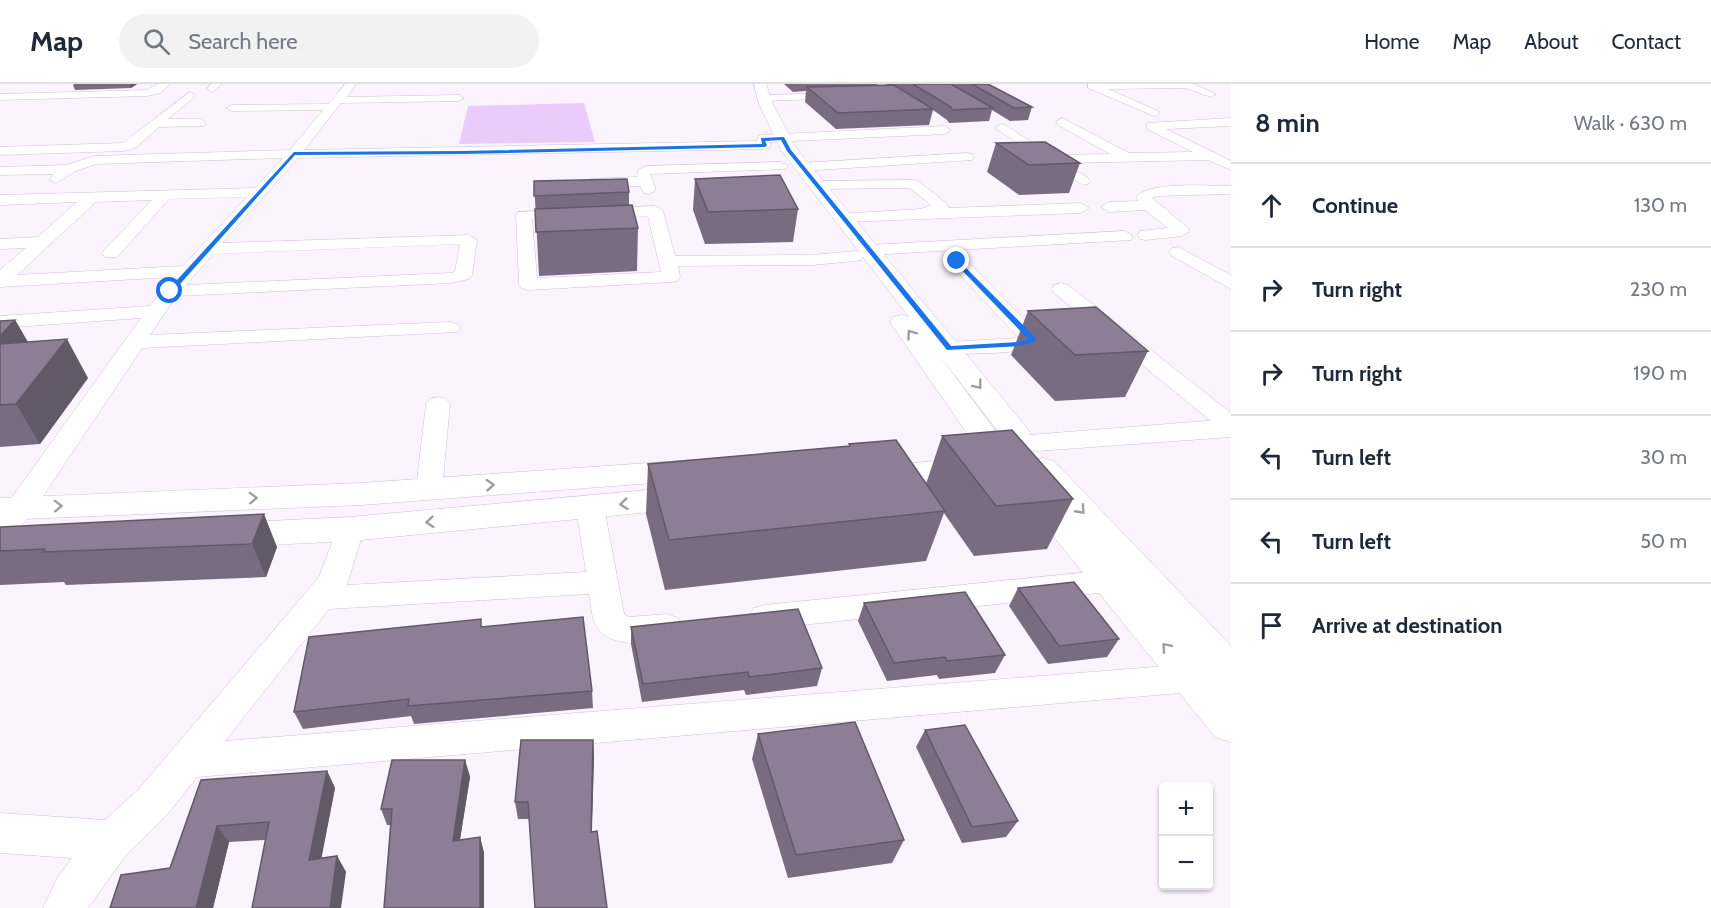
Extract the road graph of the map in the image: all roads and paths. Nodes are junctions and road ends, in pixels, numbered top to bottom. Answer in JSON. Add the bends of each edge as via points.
{"nodes":[{"id":1,"x":109,"y":84,"type":"edge"},
{"id":2,"x":165,"y":84,"type":"edge"},
{"id":3,"x":744,"y":84,"type":"edge"},
{"id":4,"x":816,"y":84,"type":"edge"},
{"id":5,"x":1184,"y":84,"type":"edge"},
{"id":6,"x":1090,"y":85,"type":"edge"},
{"id":7,"x":1136,"y":85,"type":"edge"},
{"id":8,"x":1215,"y":88,"type":"edge"},
{"id":9,"x":763,"y":91,"type":"edge"},
{"id":10,"x":347,"y":93,"type":"edge"},
{"id":11,"x":94,"y":95,"type":"junction"},
{"id":12,"x":190,"y":95,"type":"dead end"},
{"id":13,"x":831,"y":96,"type":"junction"},
{"id":14,"x":852,"y":96,"type":"edge"},
{"id":15,"x":0,"y":97,"type":"edge"},
{"id":16,"x":1167,"y":97,"type":"dead end"},
{"id":17,"x":459,"y":98,"type":"dead end"},
{"id":18,"x":175,"y":108,"type":"junction"},
{"id":19,"x":196,"y":108,"type":"dead end"},
{"id":20,"x":232,"y":108,"type":"dead end"},
{"id":21,"x":848,"y":109,"type":"edge"},
{"id":22,"x":1154,"y":113,"type":"dead end"},
{"id":23,"x":999,"y":122,"type":"dead end"},
{"id":24,"x":1062,"y":122,"type":"dead end"},
{"id":25,"x":1231,"y":122,"type":"edge"},
{"id":26,"x":156,"y":123,"type":"junction"},
{"id":27,"x":200,"y":123,"type":"dead end"},
{"id":28,"x":940,"y":125,"type":"dead end"},
{"id":29,"x":135,"y":141,"type":"junction"},
{"id":30,"x":156,"y":141,"type":"dead end"},
{"id":31,"x":1220,"y":144,"type":"dead end"},
{"id":32,"x":1188,"y":145,"type":"junction"},
{"id":33,"x":192,"y":146,"type":"dead end"},
{"id":34,"x":298,"y":149,"type":"junction"},
{"id":35,"x":0,"y":151,"type":"edge"},
{"id":36,"x":784,"y":152,"type":"junction"},
{"id":37,"x":1210,"y":156,"type":"junction"},
{"id":38,"x":968,"y":158,"type":"dead end"},
{"id":39,"x":1127,"y":158,"type":"junction"},
{"id":40,"x":1049,"y":159,"type":"junction"},
{"id":41,"x":1231,"y":166,"type":"edge"},
{"id":42,"x":69,"y":169,"type":"junction"},
{"id":43,"x":0,"y":171,"type":"edge"},
{"id":44,"x":255,"y":172,"type":"dead end"},
{"id":45,"x":278,"y":172,"type":"junction"},
{"id":46,"x":1083,"y":181,"type":"dead end"},
{"id":47,"x":817,"y":185,"type":"junction"},
{"id":48,"x":582,"y":189,"type":"edge"},
{"id":49,"x":1231,"y":189,"type":"edge"},
{"id":50,"x":259,"y":192,"type":"junction"},
{"id":51,"x":36,"y":194,"type":"dead end"},
{"id":52,"x":165,"y":195,"type":"junction"},
{"id":53,"x":92,"y":197,"type":"junction"},
{"id":54,"x":0,"y":200,"type":"edge"},
{"id":55,"x":1149,"y":205,"type":"junction"},
{"id":56,"x":1109,"y":207,"type":"dead end"},
{"id":57,"x":1081,"y":208,"type":"dead end"},
{"id":58,"x":930,"y":213,"type":"junction"},
{"id":59,"x":53,"y":214,"type":"dead end"},
{"id":60,"x":74,"y":214,"type":"junction"},
{"id":61,"x":843,"y":217,"type":"junction"},
{"id":62,"x":1146,"y":235,"type":"dead end"},
{"id":63,"x":1125,"y":236,"type":"dead end"},
{"id":64,"x":663,"y":238,"type":"junction"},
{"id":65,"x":640,"y":239,"type":"dead end"},
{"id":66,"x":42,"y":242,"type":"junction"},
{"id":67,"x":0,"y":244,"type":"edge"},
{"id":68,"x":209,"y":249,"type":"junction"},
{"id":69,"x":1178,"y":252,"type":"dead end"},
{"id":70,"x":111,"y":253,"type":"dead end"},
{"id":71,"x":862,"y":253,"type":"junction"},
{"id":72,"x":668,"y":261,"type":"junction"},
{"id":73,"x":957,"y":261,"type":"dead end"},
{"id":74,"x":189,"y":271,"type":"junction"},
{"id":75,"x":0,"y":280,"type":"edge"},
{"id":76,"x":1231,"y":283,"type":"edge"},
{"id":77,"x":1061,"y":289,"type":"dead end"},
{"id":78,"x":170,"y":291,"type":"junction"},
{"id":79,"x":156,"y":311,"type":"junction"},
{"id":80,"x":0,"y":322,"type":"edge"},
{"id":81,"x":450,"y":328,"type":"dead end"},
{"id":82,"x":134,"y":342,"type":"junction"},
{"id":83,"x":949,"y":348,"type":"junction"},
{"id":84,"x":438,"y":404,"type":"dead end"},
{"id":85,"x":1231,"y":427,"type":"edge"},
{"id":86,"x":1231,"y":446,"type":"edge"},
{"id":87,"x":1012,"y":454,"type":"junction"},
{"id":88,"x":849,"y":469,"type":"edge"},
{"id":89,"x":429,"y":489,"type":"junction"},
{"id":90,"x":590,"y":507,"type":"junction"},
{"id":91,"x":10,"y":508,"type":"edge"},
{"id":92,"x":350,"y":529,"type":"junction"},
{"id":93,"x":0,"y":533,"type":"edge"},
{"id":94,"x":198,"y":536,"type":"edge"},
{"id":95,"x":35,"y":544,"type":"edge"},
{"id":96,"x":0,"y":546,"type":"edge"},
{"id":97,"x":1109,"y":581,"type":"junction"},
{"id":98,"x":603,"y":582,"type":"junction"},
{"id":99,"x":319,"y":598,"type":"junction"},
{"id":100,"x":741,"y":619,"type":"edge"},
{"id":101,"x":694,"y":624,"type":"edge"},
{"id":102,"x":1231,"y":674,"type":"edge"},
{"id":103,"x":1192,"y":678,"type":"junction"},
{"id":104,"x":1231,"y":723,"type":"edge"},
{"id":105,"x":186,"y":761,"type":"junction"},
{"id":106,"x":0,"y":834,"type":"edge"},
{"id":107,"x":112,"y":841,"type":"junction"},
{"id":108,"x":65,"y":908,"type":"edge"}],
"edges":[{"from":1,"to":11,"type":"street"},
{"from":2,"to":11,"type":"street","via":[[153,92]]},
{"from":3,"to":36,"type":"street","via":[[748,101]]},
{"from":4,"to":13,"type":"street"},
{"from":5,"to":7,"type":"street"},
{"from":5,"to":8,"type":"street"},
{"from":6,"to":7,"type":"street"},
{"from":6,"to":22,"type":"street"},
{"from":7,"to":16,"type":"street"},
{"from":9,"to":13,"type":"street"},
{"from":9,"to":36,"type":"street"},
{"from":10,"to":17,"type":"street"},
{"from":10,"to":20,"type":"street"},
{"from":10,"to":34,"type":"street"},
{"from":11,"to":15,"type":"street"},
{"from":12,"to":18,"type":"street"},
{"from":13,"to":14,"type":"street"},
{"from":13,"to":21,"type":"street"},
{"from":18,"to":19,"type":"street"},
{"from":18,"to":26,"type":"street"},
{"from":23,"to":40,"type":"street"},
{"from":24,"to":39,"type":"street"},
{"from":25,"to":32,"type":"street","via":[[1151,125]]},
{"from":26,"to":27,"type":"street"},
{"from":26,"to":29,"type":"street"},
{"from":28,"to":36,"type":"street"},
{"from":29,"to":30,"type":"street"},
{"from":29,"to":35,"type":"street","via":[[114,148]]},
{"from":31,"to":32,"type":"street"},
{"from":32,"to":37,"type":"street"},
{"from":33,"to":34,"type":"street"},
{"from":34,"to":36,"type":"street"},
{"from":34,"to":42,"type":"street","via":[[116,158],[85,162]]},
{"from":34,"to":45,"type":"street"},
{"from":36,"to":38,"type":"street"},
{"from":36,"to":47,"type":"street"},
{"from":36,"to":48,"type":"street","via":[[651,169],[643,173],[650,194]]},
{"from":36,"to":71,"type":"street"},
{"from":37,"to":39,"type":"street"},
{"from":37,"to":41,"type":"street"},
{"from":39,"to":40,"type":"street"},
{"from":40,"to":46,"type":"street"},
{"from":42,"to":43,"type":"street"},
{"from":42,"to":51,"type":"street"},
{"from":44,"to":45,"type":"street"},
{"from":45,"to":50,"type":"street"},
{"from":47,"to":58,"type":"street","via":[[913,184],[942,207],[928,210]]},
{"from":47,"to":61,"type":"street"},
{"from":49,"to":55,"type":"street","via":[[1153,192],[1143,197]]},
{"from":50,"to":52,"type":"street"},
{"from":50,"to":68,"type":"street"},
{"from":52,"to":53,"type":"street"},
{"from":52,"to":70,"type":"street"},
{"from":53,"to":54,"type":"street"},
{"from":53,"to":60,"type":"street"},
{"from":55,"to":56,"type":"street"},
{"from":55,"to":62,"type":"street","via":[[1182,231]]},
{"from":57,"to":58,"type":"street"},
{"from":58,"to":61,"type":"street"},
{"from":59,"to":60,"type":"street"},
{"from":60,"to":66,"type":"street"},
{"from":61,"to":71,"type":"street"},
{"from":63,"to":71,"type":"street"},
{"from":64,"to":65,"type":"street"},
{"from":64,"to":72,"type":"street"},
{"from":64,"to":72,"type":"street","via":[[655,211],[524,215],[532,244],[528,284],[670,277]]},
{"from":66,"to":67,"type":"street"},
{"from":66,"to":75,"type":"street"},
{"from":68,"to":74,"type":"street"},
{"from":68,"to":78,"type":"street","via":[[468,240],[463,275],[451,279]]},
{"from":69,"to":76,"type":"street"},
{"from":71,"to":72,"type":"street","via":[[812,260]]},
{"from":71,"to":83,"type":"street"},
{"from":87,"to":71,"type":"street","one_way":true},
{"from":73,"to":83,"type":"street","via":[[1033,340]]},
{"from":74,"to":75,"type":"street"},
{"from":74,"to":78,"type":"street"},
{"from":77,"to":85,"type":"street"},
{"from":78,"to":79,"type":"street"},
{"from":79,"to":80,"type":"street"},
{"from":79,"to":82,"type":"street"},
{"from":81,"to":82,"type":"street"},
{"from":82,"to":91,"type":"street"},
{"from":83,"to":87,"type":"street","one_way":true},
{"from":84,"to":89,"type":"street"},
{"from":85,"to":87,"type":"street"},
{"from":86,"to":87,"type":"street"},
{"from":87,"to":88,"type":"street"},
{"from":87,"to":97,"type":"street"},
{"from":87,"to":102,"type":"street","one_way":true},
{"from":89,"to":90,"type":"street","one_way":true,"via":[[720,481]]},
{"from":91,"to":89,"type":"street","one_way":true},
{"from":90,"to":92,"type":"street","one_way":true},
{"from":90,"to":98,"type":"street"},
{"from":91,"to":93,"type":"street"},
{"from":92,"to":94,"type":"street"},
{"from":92,"to":99,"type":"street","via":[[333,582]]},
{"from":95,"to":96,"type":"street"},
{"from":97,"to":100,"type":"street"},
{"from":103,"to":97,"type":"street","one_way":true},
{"from":98,"to":99,"type":"street"},
{"from":98,"to":101,"type":"street","via":[[609,619],[614,626],[623,630]]},
{"from":99,"to":105,"type":"street"},
{"from":103,"to":104,"type":"street"},
{"from":103,"to":105,"type":"street"},
{"from":105,"to":107,"type":"street","via":[[152,803]]},
{"from":106,"to":107,"type":"street"},
{"from":107,"to":108,"type":"street"}]}
